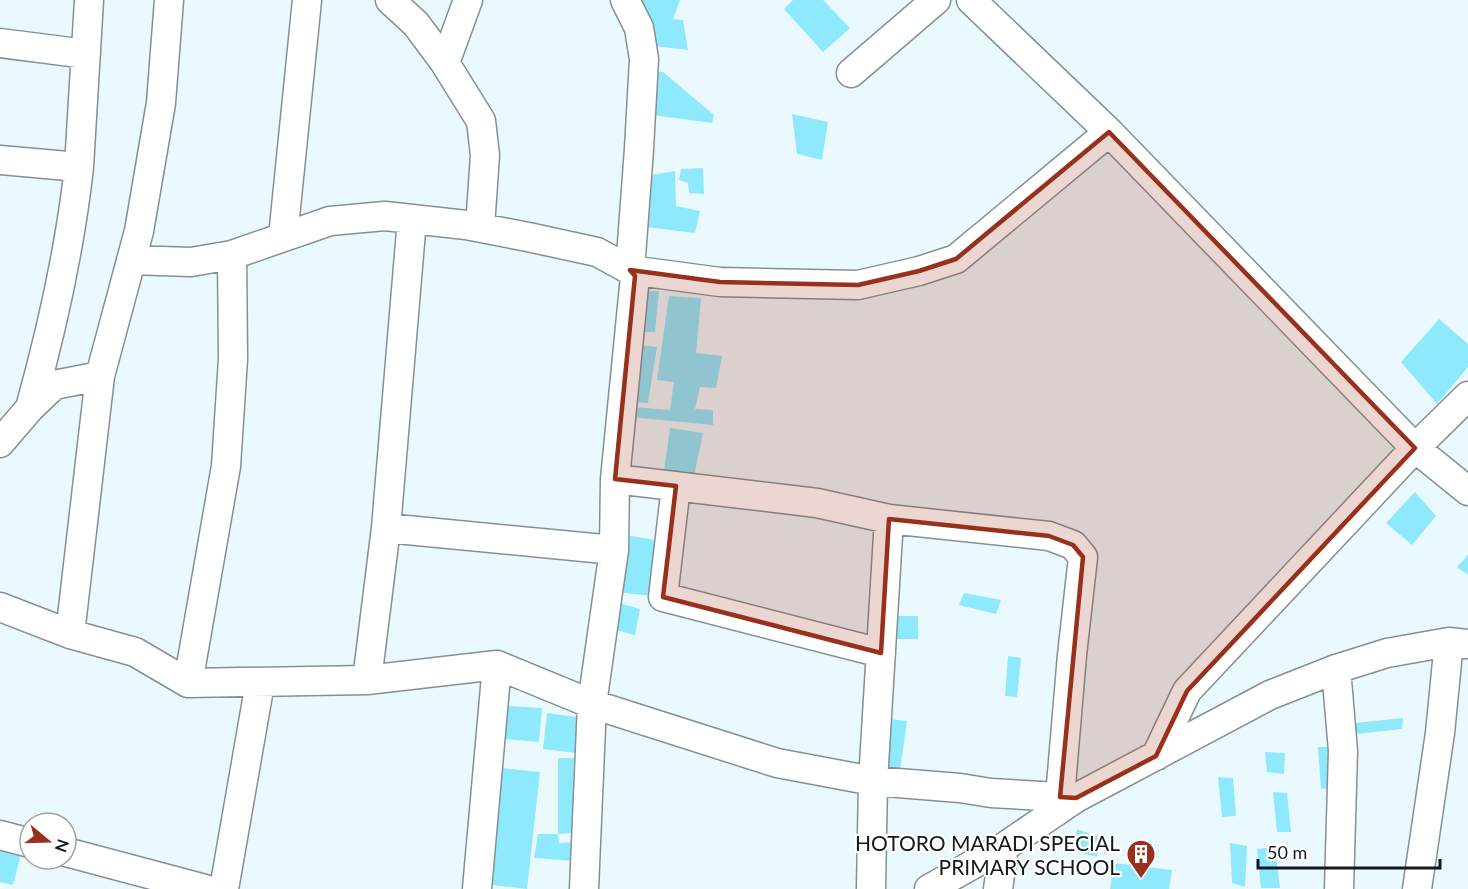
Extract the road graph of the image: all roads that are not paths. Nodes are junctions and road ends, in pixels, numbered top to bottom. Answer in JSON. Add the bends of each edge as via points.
{"nodes":[{"id":1,"x":89,"y":0,"type":"edge"},
{"id":2,"x":169,"y":0,"type":"edge"},
{"id":3,"x":307,"y":0,"type":"edge"},
{"id":4,"x":390,"y":0,"type":"edge"},
{"id":5,"x":468,"y":0,"type":"edge"},
{"id":6,"x":625,"y":0,"type":"edge"},
{"id":7,"x":936,"y":0,"type":"edge"},
{"id":8,"x":971,"y":0,"type":"edge"},
{"id":9,"x":0,"y":43,"type":"edge"},
{"id":10,"x":86,"y":54,"type":"junction"},
{"id":11,"x":445,"y":63,"type":"junction"},
{"id":12,"x":851,"y":73,"type":"dead end"},
{"id":13,"x":1108,"y":132,"type":"junction"},
{"id":14,"x":0,"y":160,"type":"edge"},
{"id":15,"x":79,"y":167,"type":"junction"},
{"id":16,"x":412,"y":219,"type":"junction"},
{"id":17,"x":480,"y":227,"type":"junction"},
{"id":18,"x":283,"y":237,"type":"junction"},
{"id":19,"x":232,"y":255,"type":"junction"},
{"id":20,"x":131,"y":260,"type":"junction"},
{"id":21,"x":630,"y":270,"type":"junction"},
{"id":22,"x":100,"y":376,"type":"junction"},
{"id":23,"x":1468,"y":396,"type":"edge"},
{"id":24,"x":30,"y":408,"type":"junction"},
{"id":25,"x":0,"y":443,"type":"edge"},
{"id":26,"x":1415,"y":448,"type":"junction"},
{"id":27,"x":615,"y":479,"type":"junction"},
{"id":28,"x":676,"y":486,"type":"junction"},
{"id":29,"x":1468,"y":491,"type":"edge"},
{"id":30,"x":889,"y":519,"type":"junction"},
{"id":31,"x":386,"y":528,"type":"junction"},
{"id":32,"x":614,"y":550,"type":"junction"},
{"id":33,"x":0,"y":607,"type":"edge"},
{"id":34,"x":70,"y":634,"type":"junction"},
{"id":35,"x":1458,"y":643,"type":"edge"},
{"id":36,"x":881,"y":653,"type":"junction"},
{"id":37,"x":497,"y":666,"type":"junction"},
{"id":38,"x":1335,"y":669,"type":"junction"},
{"id":39,"x":367,"y":680,"type":"junction"},
{"id":40,"x":188,"y":683,"type":"junction"},
{"id":41,"x":260,"y":683,"type":"junction"},
{"id":42,"x":592,"y":704,"type":"junction"},
{"id":43,"x":1156,"y":756,"type":"junction"},
{"id":44,"x":873,"y":781,"type":"junction"},
{"id":45,"x":1068,"y":797,"type":"junction"},
{"id":46,"x":0,"y":835,"type":"edge"},
{"id":47,"x":18,"y":840,"type":"edge"},
{"id":48,"x":1004,"y":848,"type":"junction"},
{"id":49,"x":78,"y":855,"type":"edge"},
{"id":50,"x":205,"y":889,"type":"edge"},
{"id":51,"x":224,"y":889,"type":"edge"},
{"id":52,"x":477,"y":889,"type":"edge"},
{"id":53,"x":584,"y":889,"type":"edge"},
{"id":54,"x":871,"y":889,"type":"edge"},
{"id":55,"x":929,"y":889,"type":"edge"},
{"id":56,"x":998,"y":889,"type":"edge"},
{"id":57,"x":1339,"y":889,"type":"edge"},
{"id":58,"x":1417,"y":889,"type":"edge"}],
"edges":[{"from":1,"to":10,"type":"street"},
{"from":2,"to":20,"type":"street","via":[[162,103]]},
{"from":3,"to":18,"type":"street"},
{"from":4,"to":11,"type":"street","via":[[416,24]]},
{"from":5,"to":11,"type":"street"},
{"from":6,"to":21,"type":"street","via":[[639,28],[644,59]]},
{"from":7,"to":12,"type":"street"},
{"from":8,"to":13,"type":"street"},
{"from":9,"to":10,"type":"street"},
{"from":10,"to":15,"type":"street"},
{"from":11,"to":17,"type":"street","via":[[481,121],[485,155]]},
{"from":13,"to":21,"type":"street","via":[[956,259],[919,271],[858,285],[720,282]]},
{"from":13,"to":26,"type":"street"},
{"from":14,"to":15,"type":"street"},
{"from":15,"to":24,"type":"street","via":[[66,258]]},
{"from":16,"to":17,"type":"street"},
{"from":16,"to":18,"type":"street","via":[[386,216],[330,221]]},
{"from":16,"to":31,"type":"street"},
{"from":17,"to":21,"type":"street","via":[[597,252]]},
{"from":18,"to":19,"type":"street"},
{"from":19,"to":20,"type":"street","via":[[191,262]]},
{"from":19,"to":40,"type":"street","via":[[233,359],[226,466]]},
{"from":20,"to":22,"type":"street"},
{"from":21,"to":27,"type":"street","via":[[635,276]]},
{"from":22,"to":24,"type":"street","via":[[54,385]]},
{"from":22,"to":34,"type":"street"},
{"from":23,"to":26,"type":"street"},
{"from":24,"to":25,"type":"street"},
{"from":26,"to":29,"type":"street"},
{"from":26,"to":43,"type":"street","via":[[1187,691]]},
{"from":27,"to":28,"type":"street"},
{"from":27,"to":32,"type":"street"},
{"from":28,"to":30,"type":"street","via":[[818,503]]},
{"from":28,"to":36,"type":"street","via":[[663,597]]},
{"from":30,"to":36,"type":"street"},
{"from":30,"to":45,"type":"street","via":[[1049,536],[1073,545],[1083,557],[1072,655]]},
{"from":31,"to":32,"type":"street"},
{"from":31,"to":39,"type":"street"},
{"from":32,"to":42,"type":"street"},
{"from":33,"to":34,"type":"street"},
{"from":34,"to":40,"type":"street","via":[[135,652]]},
{"from":35,"to":38,"type":"street","via":[[1387,653]]},
{"from":35,"to":58,"type":"street"},
{"from":36,"to":44,"type":"street"},
{"from":37,"to":39,"type":"street"},
{"from":37,"to":42,"type":"street"},
{"from":37,"to":52,"type":"street"},
{"from":38,"to":43,"type":"street","via":[[1270,695]]},
{"from":38,"to":57,"type":"street","via":[[1343,751]]},
{"from":39,"to":41,"type":"street"},
{"from":40,"to":41,"type":"street"},
{"from":41,"to":51,"type":"street"},
{"from":42,"to":44,"type":"street","via":[[777,763]]},
{"from":42,"to":53,"type":"street"},
{"from":43,"to":45,"type":"street"},
{"from":44,"to":45,"type":"street"},
{"from":44,"to":54,"type":"street"},
{"from":45,"to":48,"type":"street"},
{"from":46,"to":47,"type":"street"},
{"from":48,"to":55,"type":"street"},
{"from":48,"to":56,"type":"street"},
{"from":49,"to":50,"type":"street"}]}
